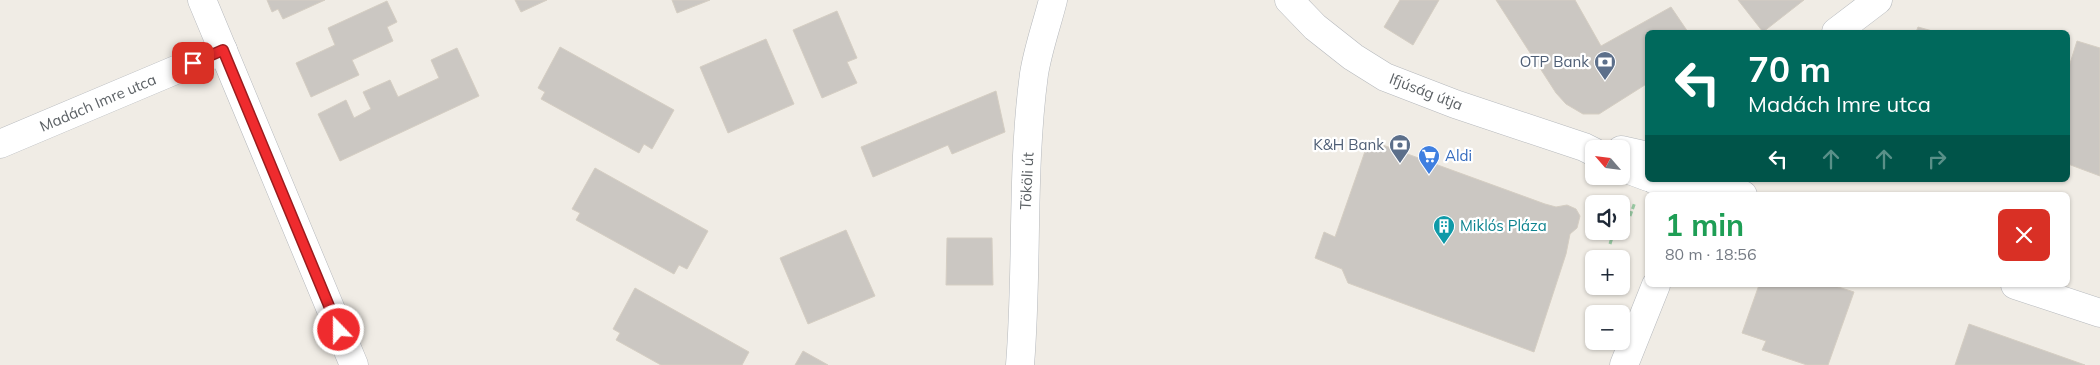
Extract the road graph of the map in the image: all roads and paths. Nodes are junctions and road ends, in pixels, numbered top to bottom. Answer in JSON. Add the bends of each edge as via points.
{"nodes":[{"id":1,"x":202,"y":0,"type":"edge"},
{"id":2,"x":1053,"y":0,"type":"edge"},
{"id":3,"x":1288,"y":0,"type":"edge"},
{"id":4,"x":1878,"y":0,"type":"edge"},
{"id":5,"x":1839,"y":30,"type":"edge"},
{"id":6,"x":223,"y":50,"type":"junction"},
{"id":7,"x":0,"y":144,"type":"edge"},
{"id":8,"x":1585,"y":146,"type":"edge"},
{"id":9,"x":1630,"y":152,"type":"edge"},
{"id":10,"x":1645,"y":155,"type":"edge"},
{"id":11,"x":1630,"y":170,"type":"edge"},
{"id":12,"x":1645,"y":176,"type":"edge"},
{"id":13,"x":1661,"y":182,"type":"edge"},
{"id":14,"x":1695,"y":184,"type":"edge"},
{"id":15,"x":1730,"y":192,"type":"edge"},
{"id":16,"x":1611,"y":240,"type":"edge"},
{"id":17,"x":1610,"y":244,"type":"dead end"},
{"id":18,"x":1655,"y":287,"type":"edge"},
{"id":19,"x":2022,"y":287,"type":"edge"},
{"id":20,"x":2100,"y":313,"type":"edge"},
{"id":21,"x":354,"y":365,"type":"edge"},
{"id":22,"x":1020,"y":365,"type":"edge"},
{"id":23,"x":1624,"y":365,"type":"edge"}],
"edges":[{"from":1,"to":6,"type":"street"},
{"from":2,"to":22,"type":"street","name":"Tököli út","via":[[1034,72],[1026,166],[1025,299]]},
{"from":3,"to":8,"type":"street","name":"Ifjúság útja","via":[[1315,28],[1385,77],[1455,104]]},
{"from":4,"to":5,"type":"street"},
{"from":6,"to":7,"type":"street","name":"Madách Imre utca"},
{"from":6,"to":21,"type":"street"},
{"from":9,"to":10,"type":"street"},
{"from":11,"to":12,"type":"street"},
{"from":13,"to":14,"type":"street"},
{"from":14,"to":15,"type":"street"},
{"from":16,"to":17,"type":"path"},
{"from":18,"to":23,"type":"street"},
{"from":19,"to":20,"type":"street"}]}
